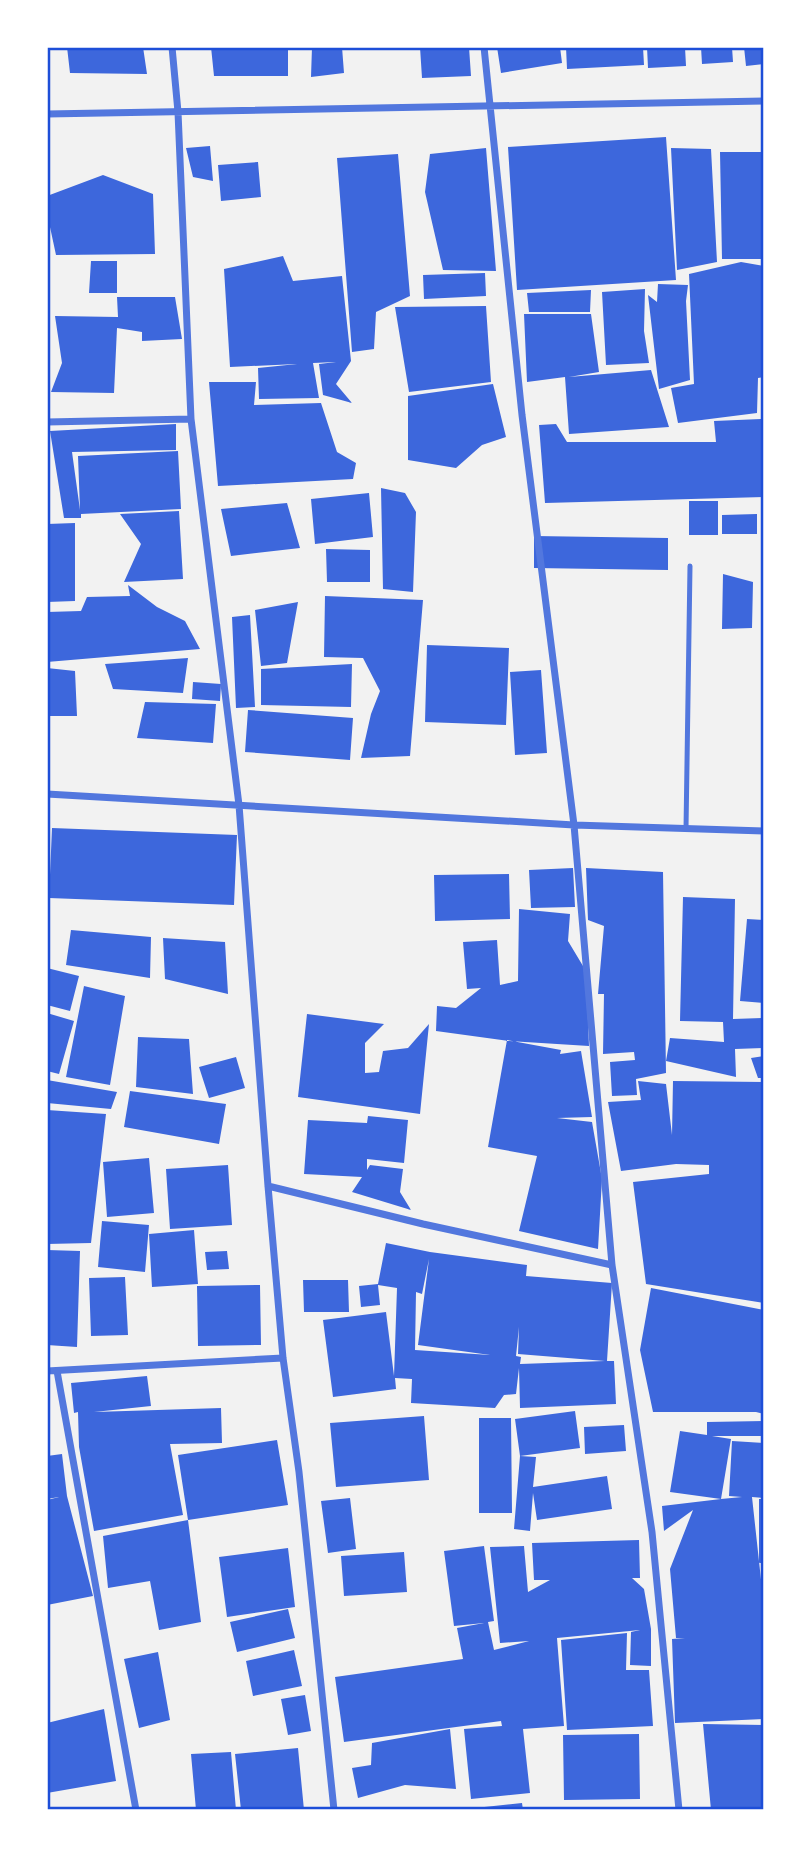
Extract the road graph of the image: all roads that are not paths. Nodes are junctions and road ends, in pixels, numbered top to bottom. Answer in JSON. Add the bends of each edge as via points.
{"nodes":[{"id":1,"x":173,"y":47,"type":"edge"},
{"id":2,"x":484,"y":47,"type":"edge"},
{"id":3,"x":764,"y":100,"type":"edge"},
{"id":4,"x":490,"y":106,"type":"junction"},
{"id":5,"x":178,"y":112,"type":"junction"},
{"id":6,"x":47,"y":114,"type":"edge"},
{"id":7,"x":191,"y":419,"type":"junction"},
{"id":8,"x":47,"y":422,"type":"edge"},
{"id":9,"x":690,"y":566,"type":"dead end"},
{"id":10,"x":47,"y":794,"type":"edge"},
{"id":11,"x":239,"y":805,"type":"junction"},
{"id":12,"x":574,"y":825,"type":"junction"},
{"id":13,"x":686,"y":829,"type":"junction"},
{"id":14,"x":764,"y":831,"type":"edge"},
{"id":15,"x":268,"y":1186,"type":"junction"},
{"id":16,"x":612,"y":1265,"type":"junction"},
{"id":17,"x":283,"y":1358,"type":"junction"},
{"id":18,"x":47,"y":1371,"type":"edge"},
{"id":19,"x":57,"y":1371,"type":"junction"},
{"id":20,"x":136,"y":1810,"type":"edge"},
{"id":21,"x":334,"y":1810,"type":"edge"},
{"id":22,"x":679,"y":1810,"type":"edge"}],
"edges":[{"from":1,"to":5,"type":"street"},
{"from":2,"to":4,"type":"street"},
{"from":3,"to":4,"type":"street"},
{"from":4,"to":5,"type":"street"},
{"from":4,"to":12,"type":"street","via":[[524,428]]},
{"from":5,"to":6,"type":"street"},
{"from":5,"to":7,"type":"street"},
{"from":7,"to":8,"type":"street"},
{"from":7,"to":11,"type":"street"},
{"from":9,"to":13,"type":"lane"},
{"from":10,"to":11,"type":"street"},
{"from":11,"to":12,"type":"street"},
{"from":11,"to":15,"type":"street"},
{"from":12,"to":13,"type":"street"},
{"from":12,"to":16,"type":"street"},
{"from":13,"to":14,"type":"street"},
{"from":15,"to":16,"type":"street"},
{"from":15,"to":17,"type":"street"},
{"from":16,"to":22,"type":"street","via":[[652,1532]]},
{"from":17,"to":19,"type":"street"},
{"from":17,"to":21,"type":"street"},
{"from":18,"to":19,"type":"street"},
{"from":19,"to":20,"type":"street"}]}
